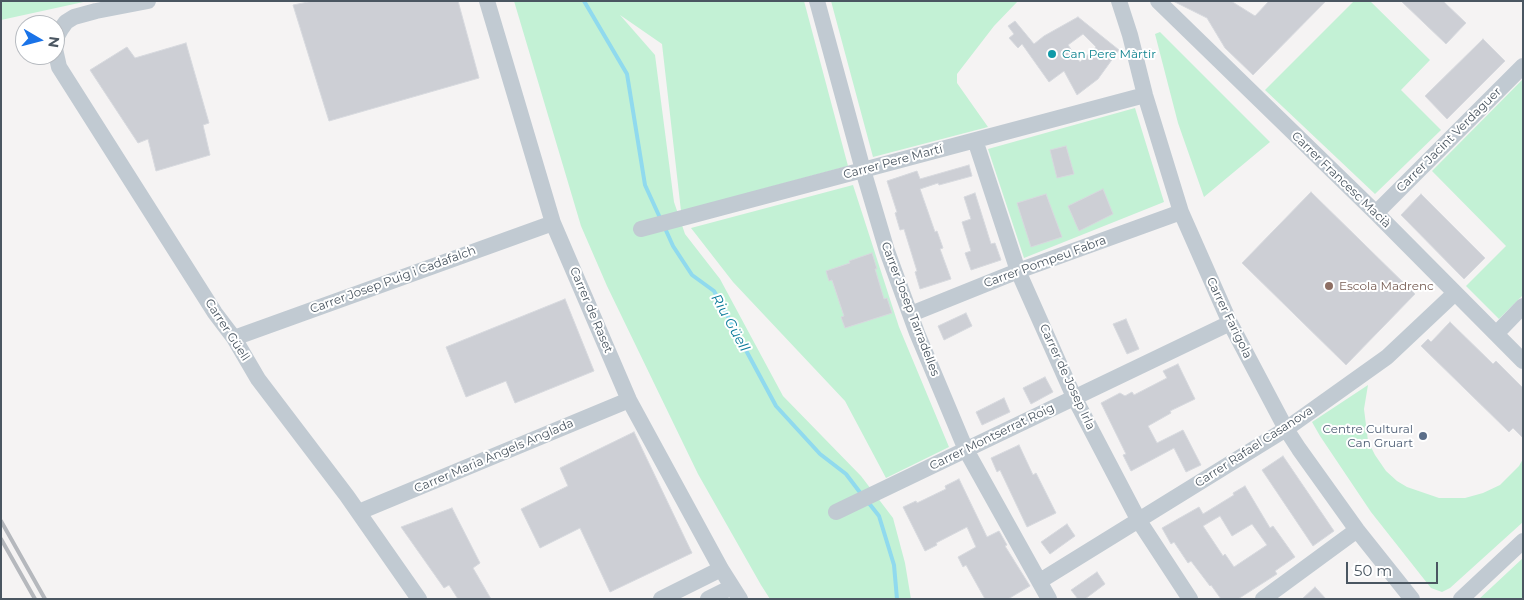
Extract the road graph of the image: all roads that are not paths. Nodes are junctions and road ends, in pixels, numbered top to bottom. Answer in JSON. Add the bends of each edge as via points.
{"nodes":[{"id":1,"x":148,"y":1,"type":"edge"},
{"id":2,"x":487,"y":1,"type":"edge"},
{"id":3,"x":818,"y":1,"type":"edge"},
{"id":4,"x":1119,"y":1,"type":"edge"},
{"id":5,"x":1158,"y":1,"type":"edge"},
{"id":6,"x":65,"y":23,"type":"edge"},
{"id":7,"x":59,"y":65,"type":"edge"},
{"id":8,"x":1523,"y":66,"type":"edge"},
{"id":9,"x":1144,"y":94,"type":"junction"},
{"id":10,"x":975,"y":140,"type":"junction"},
{"id":11,"x":863,"y":170,"type":"junction"},
{"id":12,"x":1181,"y":212,"type":"junction"},
{"id":13,"x":1376,"y":213,"type":"junction"},
{"id":14,"x":553,"y":223,"type":"junction"},
{"id":15,"x":641,"y":229,"type":"dead end"},
{"id":16,"x":1018,"y":271,"type":"junction"},
{"id":17,"x":1455,"y":293,"type":"junction"},
{"id":18,"x":1523,"y":306,"type":"edge"},
{"id":19,"x":911,"y":314,"type":"junction"},
{"id":20,"x":1230,"y":323,"type":"junction"},
{"id":21,"x":1496,"y":334,"type":"junction"},
{"id":22,"x":234,"y":338,"type":"junction"},
{"id":23,"x":1523,"y":361,"type":"edge"},
{"id":24,"x":1074,"y":397,"type":"junction"},
{"id":25,"x":629,"y":400,"type":"junction"},
{"id":26,"x":1286,"y":429,"type":"junction"},
{"id":27,"x":966,"y":450,"type":"junction"},
{"id":28,"x":359,"y":512,"type":"junction"},
{"id":29,"x":836,"y":512,"type":"dead end"},
{"id":30,"x":1139,"y":521,"type":"junction"},
{"id":31,"x":1357,"y":530,"type":"junction"},
{"id":32,"x":1523,"y":541,"type":"edge"},
{"id":33,"x":721,"y":569,"type":"junction"},
{"id":34,"x":1040,"y":582,"type":"junction"},
{"id":35,"x":736,"y":593,"type":"edge"},
{"id":36,"x":419,"y":599,"type":"edge"},
{"id":37,"x":661,"y":599,"type":"edge"},
{"id":38,"x":708,"y":599,"type":"edge"},
{"id":39,"x":1049,"y":599,"type":"edge"},
{"id":40,"x":1190,"y":599,"type":"edge"},
{"id":41,"x":1264,"y":599,"type":"edge"},
{"id":42,"x":1412,"y":599,"type":"edge"},
{"id":43,"x":1461,"y":599,"type":"edge"}],
"edges":[{"from":1,"to":6,"type":"street","name":"Carrer Güell","via":[[96,10]]},
{"from":2,"to":14,"type":"street","name":"Carrer de Raset"},
{"from":3,"to":11,"type":"street","name":"Carrer Josep Tarradelles"},
{"from":4,"to":9,"type":"street","name":"Carrer Farigola"},
{"from":5,"to":13,"type":"street","name":"Carrer Francesc Macià"},
{"from":7,"to":22,"type":"street","name":"Carrer Güell"},
{"from":8,"to":13,"type":"street","name":"Carrer Jacint Verdaguer"},
{"from":9,"to":10,"type":"street","name":"Carrer Pere Martí"},
{"from":9,"to":12,"type":"street","name":"Carrer Farigola"},
{"from":10,"to":11,"type":"street","name":"Carrer Pere Martí"},
{"from":10,"to":16,"type":"street","name":"Carrer de Josep Irla"},
{"from":11,"to":15,"type":"street","name":"Carrer Pere Martí"},
{"from":11,"to":19,"type":"street","name":"Carrer Josep Tarradelles","via":[[887,251]]},
{"from":12,"to":16,"type":"street","name":"Carrer Pompeu Fabra"},
{"from":12,"to":20,"type":"street","name":"Carrer Farigola"},
{"from":13,"to":17,"type":"street","name":"Carrer Francesc Macià"},
{"from":14,"to":22,"type":"street","name":"Carrer Josep Puig i Cadafalch"},
{"from":14,"to":25,"type":"street","name":"Carrer de Raset"},
{"from":16,"to":19,"type":"street","name":"Carrer Pompeu Fabra"},
{"from":16,"to":24,"type":"street","name":"Carrer de Josep Irla"},
{"from":17,"to":21,"type":"street","name":"Carrer Francesc Macià"},
{"from":17,"to":26,"type":"street","name":"Carrer Rafael Casanova","via":[[1387,357]]},
{"from":18,"to":21,"type":"street"},
{"from":19,"to":27,"type":"street","name":"Carrer Josep Tarradelles"},
{"from":20,"to":24,"type":"street","name":"Carrer Montserrat Roig"},
{"from":20,"to":26,"type":"street","name":"Carrer Farigola"},
{"from":21,"to":23,"type":"street","name":"Carrer Francesc Macià"},
{"from":22,"to":28,"type":"street","name":"Carrer Güell","via":[[258,379]]},
{"from":24,"to":27,"type":"street","name":"Carrer Montserrat Roig"},
{"from":24,"to":30,"type":"street","name":"Carrer de Josep Irla"},
{"from":25,"to":28,"type":"street","name":"Carrer Maria Àngels Anglada"},
{"from":25,"to":33,"type":"street","name":"Carrer de Raset"},
{"from":26,"to":30,"type":"street","name":"Carrer Rafael Casanova"},
{"from":26,"to":31,"type":"street","name":"Carrer Farigola"},
{"from":27,"to":29,"type":"street","name":"Carrer Montserrat Roig"},
{"from":27,"to":34,"type":"street","name":"Carrer Josep Tarradelles"},
{"from":28,"to":36,"type":"street","name":"Carrer Güell"},
{"from":30,"to":34,"type":"street","name":"Carrer Rafael Casanova"},
{"from":30,"to":40,"type":"street","name":"Carrer de Josep Irla"},
{"from":31,"to":41,"type":"street"},
{"from":31,"to":42,"type":"street","name":"Carrer Farigola"},
{"from":32,"to":43,"type":"street"},
{"from":33,"to":35,"type":"street","name":"Carrer de Raset"},
{"from":33,"to":37,"type":"street"},
{"from":34,"to":39,"type":"street","name":"Carrer Josep Tarradelles"},
{"from":35,"to":38,"type":"street"}]}
